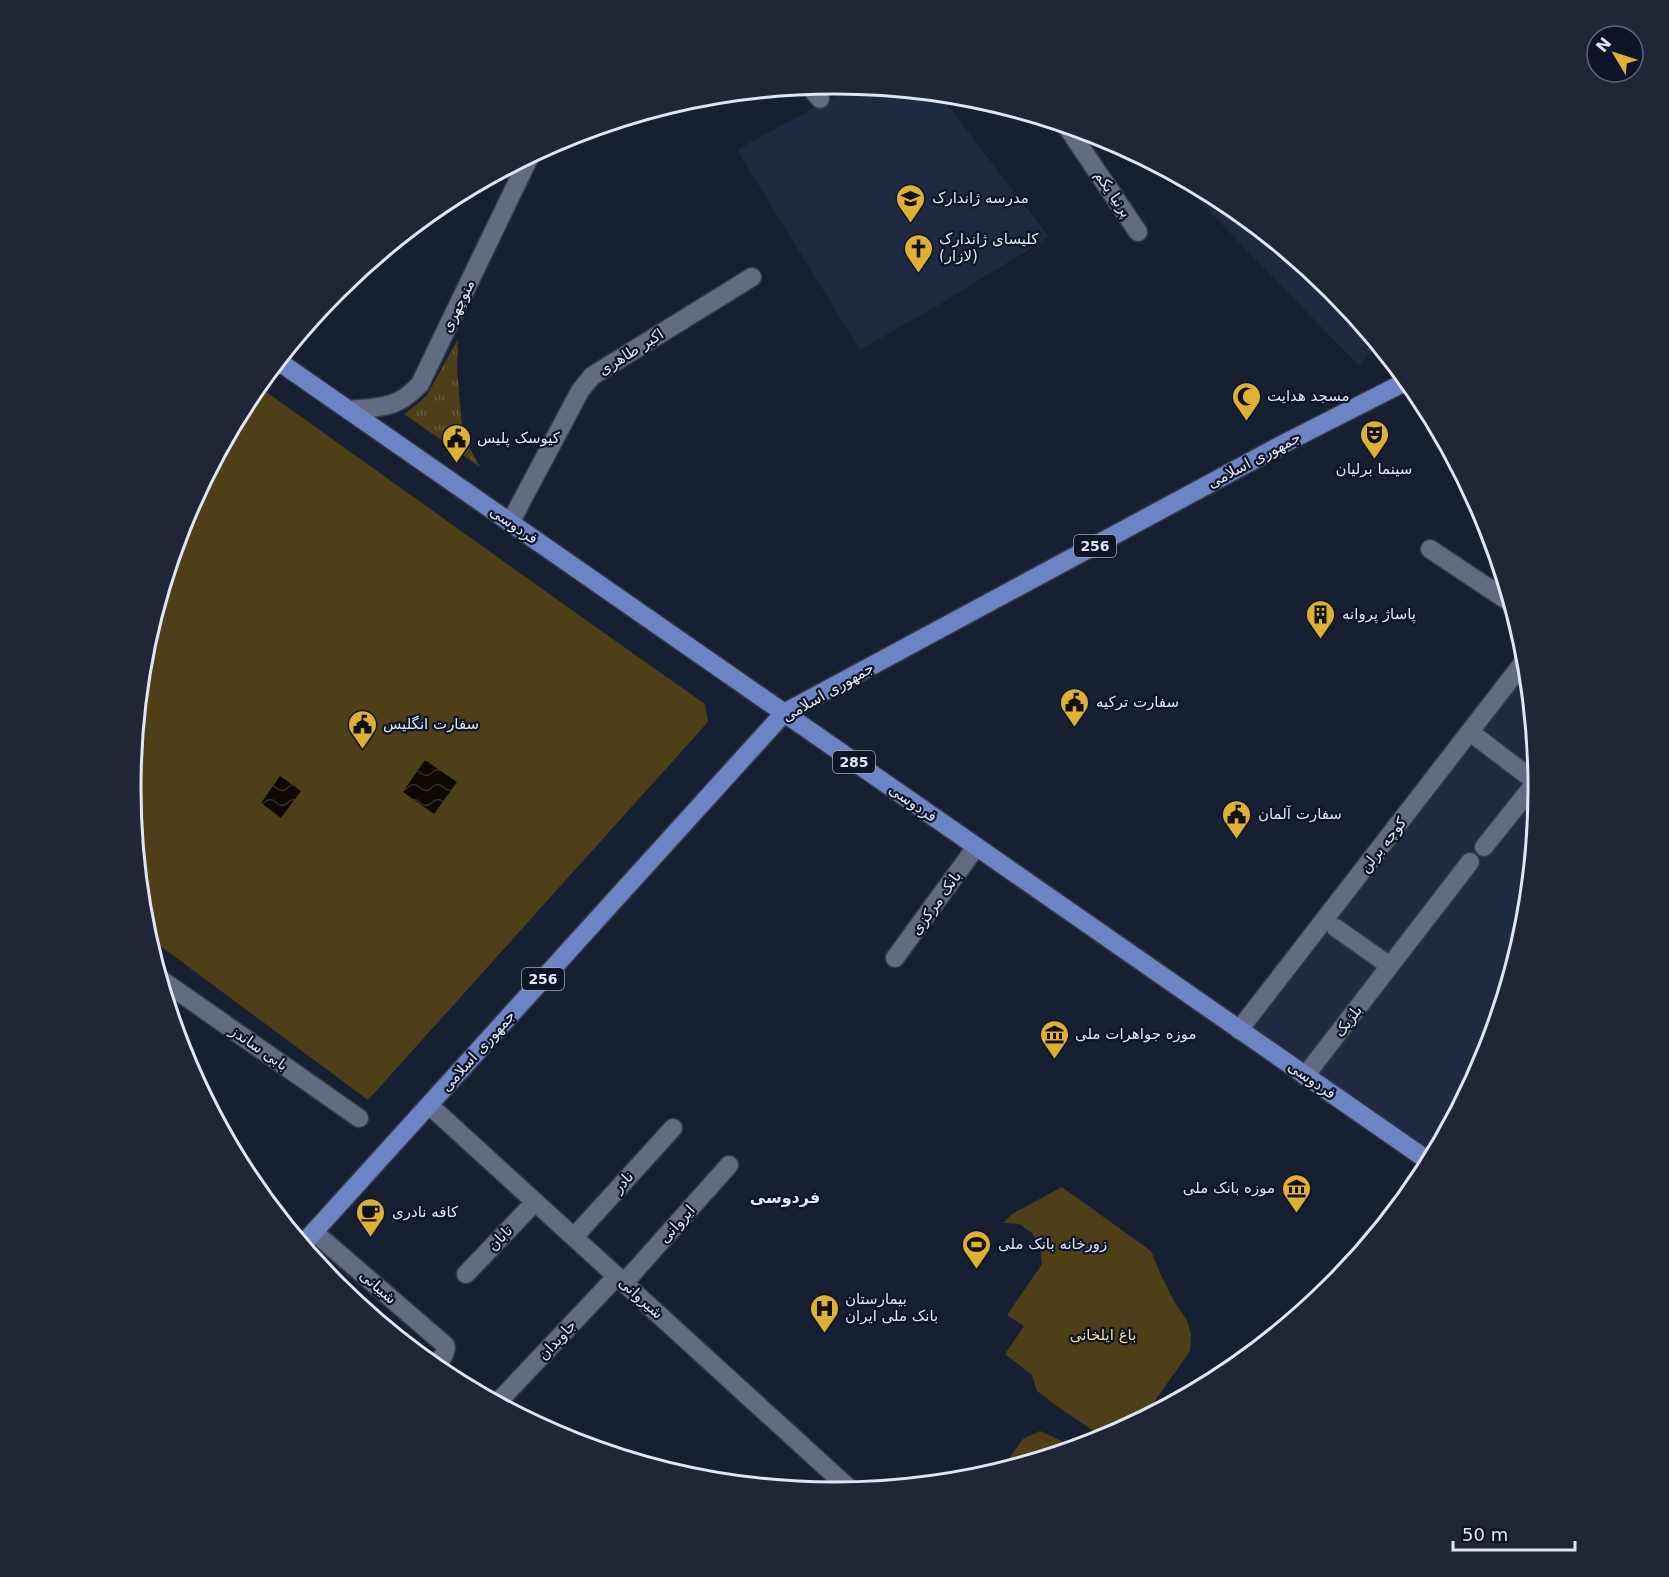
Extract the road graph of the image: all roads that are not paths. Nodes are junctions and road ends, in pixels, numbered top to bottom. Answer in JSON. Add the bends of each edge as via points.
{"nodes":[{"id":1,"x":1075,"y":137,"type":"edge"},
{"id":2,"x":524,"y":168,"type":"edge"},
{"id":3,"x":1138,"y":232,"type":"dead end"},
{"id":4,"x":752,"y":277,"type":"dead end"},
{"id":5,"x":284,"y":365,"type":"edge"},
{"id":6,"x":1399,"y":385,"type":"edge"},
{"id":7,"x":348,"y":410,"type":"junction"},
{"id":8,"x":510,"y":523,"type":"junction"},
{"id":9,"x":1430,"y":549,"type":"dead end"},
{"id":10,"x":1501,"y":597,"type":"edge"},
{"id":11,"x":1518,"y":670,"type":"edge"},
{"id":12,"x":784,"y":713,"type":"junction"},
{"id":13,"x":1470,"y":732,"type":"junction"},
{"id":14,"x":1528,"y":776,"type":"edge"},
{"id":15,"x":1528,"y":792,"type":"edge"},
{"id":16,"x":1484,"y":846,"type":"dead end"},
{"id":17,"x":976,"y":847,"type":"junction"},
{"id":18,"x":1470,"y":862,"type":"dead end"},
{"id":19,"x":1336,"y":928,"type":"dead end"},
{"id":20,"x":895,"y":958,"type":"dead end"},
{"id":21,"x":1400,"y":958,"type":"junction"},
{"id":22,"x":169,"y":985,"type":"edge"},
{"id":23,"x":1239,"y":1030,"type":"junction"},
{"id":24,"x":1305,"y":1076,"type":"junction"},
{"id":25,"x":429,"y":1105,"type":"junction"},
{"id":26,"x":359,"y":1118,"type":"dead end"},
{"id":27,"x":673,"y":1128,"type":"dead end"},
{"id":28,"x":1423,"y":1157,"type":"edge"},
{"id":29,"x":729,"y":1166,"type":"dead end"},
{"id":30,"x":535,"y":1202,"type":"junction"},
{"id":31,"x":574,"y":1237,"type":"junction"},
{"id":32,"x":308,"y":1238,"type":"edge"},
{"id":33,"x":466,"y":1274,"type":"dead end"},
{"id":34,"x":620,"y":1280,"type":"junction"},
{"id":35,"x":440,"y":1359,"type":"edge"},
{"id":36,"x":502,"y":1398,"type":"edge"},
{"id":37,"x":842,"y":1482,"type":"edge"}],
"edges":[{"from":1,"to":3,"type":"street","name":"پرنیا یکم"},
{"from":2,"to":7,"type":"street","name":"منوچهری","via":[[420,384],[409,396],[387,406]]},
{"from":4,"to":8,"type":"street","name":"اکبر طاهری","via":[[592,376],[579,391]]},
{"from":5,"to":7,"type":"main road","name":"فردوسی","number":"285"},
{"from":6,"to":12,"type":"main road","name":"جمهوری اسلامی","number":"256"},
{"from":7,"to":8,"type":"main road","name":"فردوسی","number":"285"},
{"from":8,"to":12,"type":"main road","name":"فردوسی","number":"285"},
{"from":9,"to":10,"type":"street"},
{"from":11,"to":13,"type":"street","name":"کوچه برلن"},
{"from":12,"to":17,"type":"main road","name":"فردوسی","number":"285"},
{"from":12,"to":25,"type":"main road","name":"جمهوری اسلامی","number":"256"},
{"from":13,"to":14,"type":"street"},
{"from":13,"to":23,"type":"street","name":"کوچه برلن"},
{"from":15,"to":16,"type":"street"},
{"from":17,"to":20,"type":"street","name":"بانک مرکزی"},
{"from":17,"to":23,"type":"main road","name":"فردوسی","number":"285"},
{"from":18,"to":21,"type":"street","name":"بلژیک"},
{"from":19,"to":21,"type":"street"},
{"from":21,"to":24,"type":"street","name":"بلژیک"},
{"from":22,"to":26,"type":"street","name":"بابی ساندز"},
{"from":23,"to":24,"type":"main road","name":"فردوسی","number":"285"},
{"from":24,"to":28,"type":"main road","name":"فردوسی","number":"285"},
{"from":25,"to":30,"type":"street","name":"شیروانی"},
{"from":25,"to":32,"type":"main road","name":"جمهوری اسلامی","number":"256"},
{"from":27,"to":31,"type":"street","name":"نادر"},
{"from":29,"to":34,"type":"street","name":"ایروانی"},
{"from":30,"to":31,"type":"street","name":"شیروانی"},
{"from":30,"to":33,"type":"street","name":"تابان"},
{"from":31,"to":34,"type":"street","name":"شیروانی"},
{"from":32,"to":35,"type":"street","name":"شیبانی","via":[[441,1342],[446,1351]]},
{"from":34,"to":36,"type":"street","name":"جاویدان"},
{"from":34,"to":37,"type":"street","name":"شیروانی"}]}
